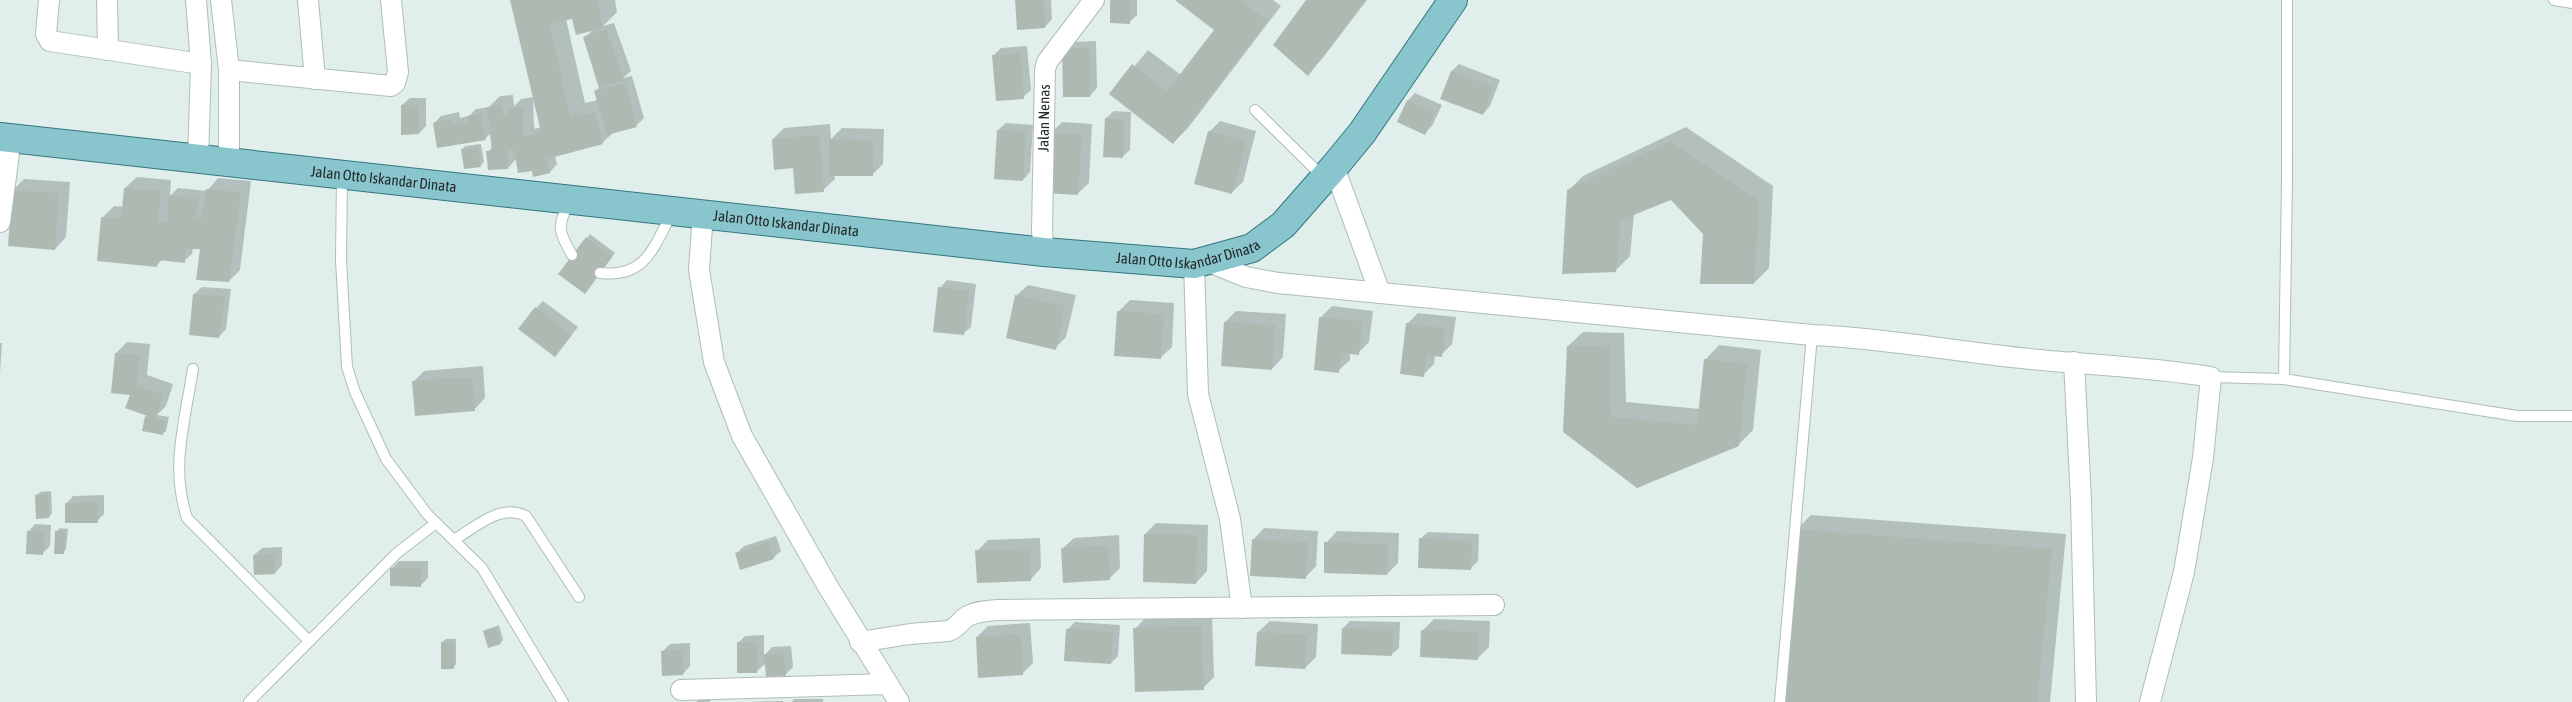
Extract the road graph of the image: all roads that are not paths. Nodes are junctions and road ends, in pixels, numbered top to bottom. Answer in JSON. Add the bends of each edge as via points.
{"nodes":[{"id":1,"x":49,"y":0,"type":"edge"},
{"id":2,"x":107,"y":0,"type":"edge"},
{"id":3,"x":196,"y":0,"type":"edge"},
{"id":4,"x":221,"y":0,"type":"edge"},
{"id":5,"x":308,"y":0,"type":"edge"},
{"id":6,"x":391,"y":0,"type":"edge"},
{"id":7,"x":1094,"y":0,"type":"edge"},
{"id":8,"x":1453,"y":0,"type":"edge"},
{"id":9,"x":2287,"y":0,"type":"edge"},
{"id":10,"x":2554,"y":0,"type":"edge"},
{"id":11,"x":2572,"y":3,"type":"edge"},
{"id":12,"x":108,"y":50,"type":"junction"},
{"id":13,"x":201,"y":64,"type":"junction"},
{"id":14,"x":229,"y":70,"type":"junction"},
{"id":15,"x":315,"y":79,"type":"junction"},
{"id":16,"x":1255,"y":110,"type":"dead end"},
{"id":17,"x":6,"y":138,"type":"edge"},
{"id":18,"x":198,"y":160,"type":"junction"},
{"id":19,"x":229,"y":163,"type":"junction"},
{"id":20,"x":1329,"y":173,"type":"junction"},
{"id":21,"x":342,"y":175,"type":"junction"},
{"id":22,"x":572,"y":200,"type":"junction"},
{"id":23,"x":673,"y":210,"type":"junction"},
{"id":24,"x":702,"y":213,"type":"junction"},
{"id":25,"x":0,"y":222,"type":"edge"},
{"id":26,"x":1044,"y":252,"type":"junction"},
{"id":27,"x":572,"y":256,"type":"dead end"},
{"id":28,"x":1201,"y":263,"type":"junction"},
{"id":29,"x":600,"y":273,"type":"dead end"},
{"id":30,"x":1380,"y":293,"type":"junction"},
{"id":31,"x":1812,"y":335,"type":"junction"},
{"id":32,"x":2074,"y":362,"type":"junction"},
{"id":33,"x":193,"y":369,"type":"dead end"},
{"id":34,"x":2211,"y":377,"type":"junction"},
{"id":35,"x":2284,"y":379,"type":"junction"},
{"id":36,"x":2572,"y":416,"type":"edge"},
{"id":37,"x":436,"y":523,"type":"junction"},
{"id":38,"x":454,"y":540,"type":"junction"},
{"id":39,"x":579,"y":597,"type":"dead end"},
{"id":40,"x":1494,"y":605,"type":"dead end"},
{"id":41,"x":1242,"y":608,"type":"junction"},
{"id":42,"x":308,"y":640,"type":"junction"},
{"id":43,"x":860,"y":642,"type":"junction"},
{"id":44,"x":888,"y":684,"type":"junction"},
{"id":45,"x":681,"y":690,"type":"dead end"},
{"id":46,"x":249,"y":702,"type":"edge"},
{"id":47,"x":563,"y":702,"type":"edge"},
{"id":48,"x":900,"y":702,"type":"edge"},
{"id":49,"x":1780,"y":702,"type":"edge"},
{"id":50,"x":2086,"y":702,"type":"edge"},
{"id":51,"x":2150,"y":702,"type":"edge"}],
"edges":[{"from":1,"to":12,"type":"street","via":[[46,34],[50,41]]},
{"from":2,"to":12,"type":"street"},
{"from":3,"to":13,"type":"street"},
{"from":4,"to":14,"type":"street"},
{"from":5,"to":15,"type":"street"},
{"from":6,"to":15,"type":"street","via":[[398,57],[395,83],[384,86]]},
{"from":7,"to":26,"type":"street","name":"Jalan Nenas","via":[[1047,62],[1045,70]]},
{"from":8,"to":20,"type":"main road","name":"Jalan Otto Iskandar Dinata","via":[[1362,132]]},
{"from":9,"to":35,"type":"lane"},
{"from":10,"to":11,"type":"lane"},
{"from":12,"to":13,"type":"street"},
{"from":13,"to":18,"type":"street"},
{"from":14,"to":15,"type":"street"},
{"from":14,"to":19,"type":"street"},
{"from":16,"to":20,"type":"lane"},
{"from":17,"to":18,"type":"main road","name":"Jalan Otto Iskandar Dinata"},
{"from":17,"to":25,"type":"street"},
{"from":18,"to":19,"type":"main road","name":"Jalan Otto Iskandar Dinata"},
{"from":19,"to":21,"type":"main road","name":"Jalan Otto Iskandar Dinata"},
{"from":20,"to":28,"type":"main road","name":"Jalan Otto Iskandar Dinata","via":[[1283,225],[1252,248]]},
{"from":20,"to":30,"type":"street"},
{"from":21,"to":22,"type":"main road","name":"Jalan Otto Iskandar Dinata"},
{"from":21,"to":37,"type":"lane","via":[[341,260],[347,367],[386,459]]},
{"from":22,"to":23,"type":"main road","name":"Jalan Otto Iskandar Dinata"},
{"from":22,"to":27,"type":"lane","via":[[560,219],[561,237]]},
{"from":23,"to":24,"type":"main road","name":"Jalan Otto Iskandar Dinata"},
{"from":23,"to":29,"type":"lane","via":[[645,261],[631,271],[617,275]]},
{"from":24,"to":26,"type":"main road","name":"Jalan Otto Iskandar Dinata"},
{"from":24,"to":43,"type":"street","via":[[699,270],[714,362],[742,436]]},
{"from":26,"to":28,"type":"main road","name":"Jalan Otto Iskandar Dinata"},
{"from":28,"to":30,"type":"street","via":[[1278,283]]},
{"from":28,"to":41,"type":"street","via":[[1198,394],[1230,519]]},
{"from":30,"to":31,"type":"street"},
{"from":31,"to":32,"type":"street","via":[[1860,337]]},
{"from":31,"to":49,"type":"lane"},
{"from":32,"to":34,"type":"street","via":[[2173,370]]},
{"from":32,"to":50,"type":"street","via":[[2082,500]]},
{"from":33,"to":42,"type":"lane","via":[[178,467],[179,495],[187,518]]},
{"from":34,"to":35,"type":"lane"},
{"from":34,"to":51,"type":"street","via":[[2203,458],[2184,572]]},
{"from":35,"to":36,"type":"lane","via":[[2517,416]]},
{"from":37,"to":38,"type":"lane"},
{"from":37,"to":42,"type":"lane","via":[[397,553]]},
{"from":38,"to":39,"type":"lane","via":[[496,514],[518,512],[526,516]]},
{"from":38,"to":47,"type":"lane","via":[[482,568]]},
{"from":40,"to":41,"type":"street"},
{"from":41,"to":43,"type":"street","via":[[988,611],[966,616],[953,630]]},
{"from":42,"to":46,"type":"lane"},
{"from":43,"to":44,"type":"street"},
{"from":44,"to":45,"type":"street"},
{"from":44,"to":48,"type":"street"}]}
